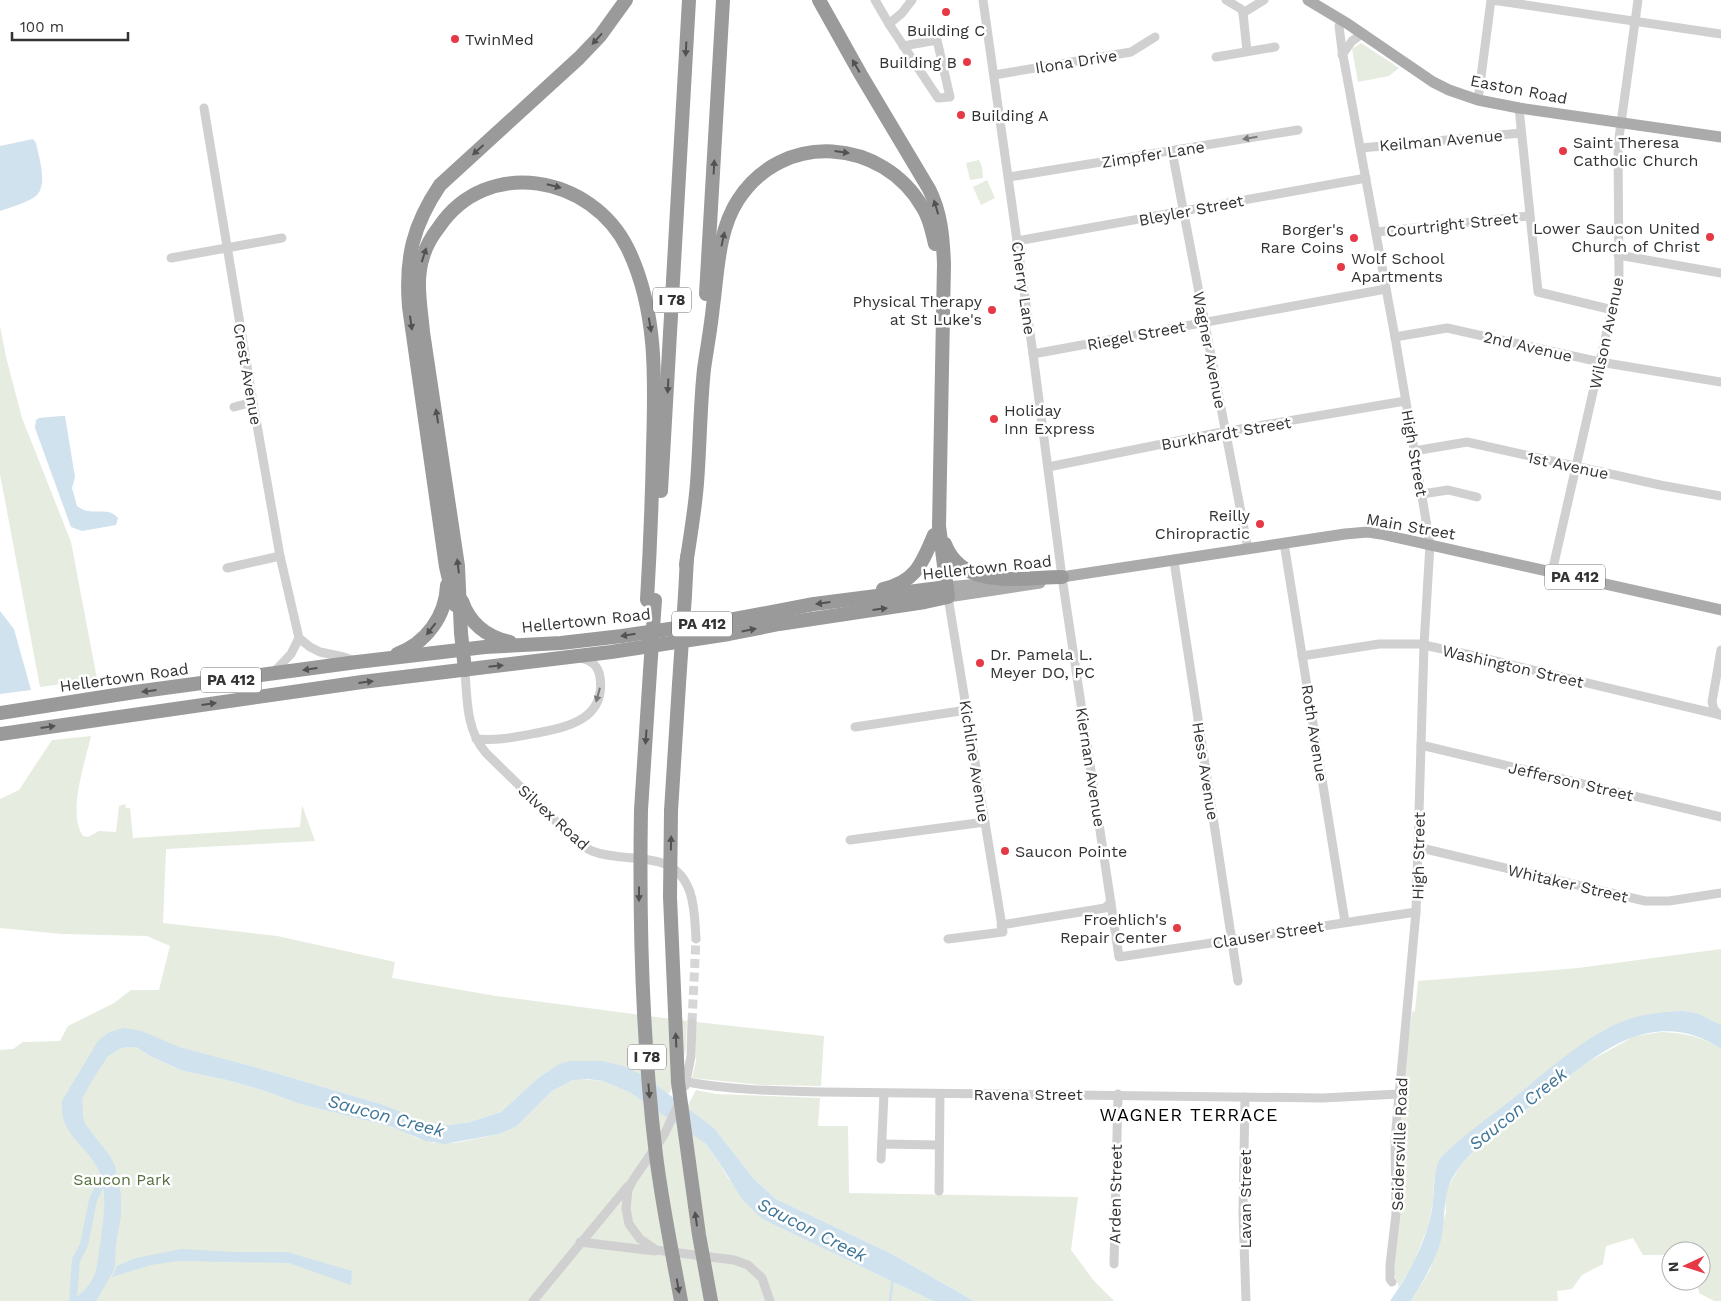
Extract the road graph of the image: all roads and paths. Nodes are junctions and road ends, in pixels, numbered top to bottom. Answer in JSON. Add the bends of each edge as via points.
{"nodes":[{"id":1,"x":626,"y":0,"type":"edge"},
{"id":2,"x":688,"y":0,"type":"edge"},
{"id":3,"x":723,"y":0,"type":"edge"},
{"id":4,"x":819,"y":0,"type":"edge"},
{"id":5,"x":875,"y":0,"type":"edge"},
{"id":6,"x":912,"y":0,"type":"edge"},
{"id":7,"x":983,"y":0,"type":"edge"},
{"id":8,"x":1226,"y":0,"type":"edge"},
{"id":9,"x":1264,"y":0,"type":"edge"},
{"id":10,"x":1308,"y":0,"type":"edge"},
{"id":11,"x":1491,"y":0,"type":"edge"},
{"id":12,"x":1638,"y":0,"type":"edge"},
{"id":13,"x":1243,"y":13,"type":"junction"},
{"id":14,"x":1635,"y":20,"type":"junction"},
{"id":15,"x":1342,"y":21,"type":"junction"},
{"id":16,"x":889,"y":24,"type":"junction"},
{"id":17,"x":1362,"y":34,"type":"junction"},
{"id":18,"x":1721,"y":34,"type":"edge"},
{"id":19,"x":1155,"y":36,"type":"dead end"},
{"id":20,"x":903,"y":46,"type":"junction"},
{"id":21,"x":1274,"y":46,"type":"dead end"},
{"id":22,"x":1247,"y":51,"type":"junction"},
{"id":23,"x":1342,"y":52,"type":"junction"},
{"id":24,"x":1216,"y":57,"type":"dead end"},
{"id":25,"x":994,"y":75,"type":"junction"},
{"id":26,"x":1478,"y":100,"type":"junction"},
{"id":27,"x":204,"y":108,"type":"dead end"},
{"id":28,"x":1519,"y":108,"type":"junction"},
{"id":29,"x":1620,"y":121,"type":"junction"},
{"id":30,"x":1298,"y":130,"type":"dead end"},
{"id":31,"x":1521,"y":133,"type":"junction"},
{"id":32,"x":1721,"y":137,"type":"edge"},
{"id":33,"x":1360,"y":148,"type":"junction"},
{"id":34,"x":1172,"y":151,"type":"junction"},
{"id":35,"x":1008,"y":177,"type":"junction"},
{"id":36,"x":1366,"y":178,"type":"junction"},
{"id":37,"x":1183,"y":212,"type":"junction"},
{"id":38,"x":1529,"y":216,"type":"junction"},
{"id":39,"x":1376,"y":232,"type":"junction"},
{"id":40,"x":282,"y":238,"type":"dead end"},
{"id":41,"x":1017,"y":241,"type":"junction"},
{"id":42,"x":227,"y":248,"type":"junction"},
{"id":43,"x":1618,"y":255,"type":"junction"},
{"id":44,"x":171,"y":258,"type":"dead end"},
{"id":45,"x":1721,"y":273,"type":"edge"},
{"id":46,"x":1386,"y":289,"type":"junction"},
{"id":47,"x":1613,"y":310,"type":"junction"},
{"id":48,"x":1204,"y":322,"type":"junction"},
{"id":49,"x":1395,"y":337,"type":"junction"},
{"id":50,"x":1033,"y":354,"type":"junction"},
{"id":51,"x":1600,"y":362,"type":"junction"},
{"id":52,"x":1721,"y":382,"type":"edge"},
{"id":53,"x":1405,"y":401,"type":"junction"},
{"id":54,"x":253,"y":402,"type":"junction"},
{"id":55,"x":234,"y":407,"type":"dead end"},
{"id":56,"x":1226,"y":432,"type":"junction"},
{"id":57,"x":1414,"y":451,"type":"junction"},
{"id":58,"x":1048,"y":467,"type":"junction"},
{"id":59,"x":1577,"y":467,"type":"junction"},
{"id":60,"x":1422,"y":494,"type":"junction"},
{"id":61,"x":1721,"y":496,"type":"edge"},
{"id":62,"x":1477,"y":497,"type":"dead end"},
{"id":63,"x":937,"y":530,"type":"junction"},
{"id":64,"x":1284,"y":543,"type":"junction"},
{"id":65,"x":1430,"y":544,"type":"junction"},
{"id":66,"x":1248,"y":549,"type":"junction"},
{"id":67,"x":280,"y":556,"type":"junction"},
{"id":68,"x":1174,"y":561,"type":"junction"},
{"id":69,"x":686,"y":565,"type":"junction"},
{"id":70,"x":446,"y":567,"type":"junction"},
{"id":71,"x":227,"y":568,"type":"dead end"},
{"id":72,"x":1552,"y":572,"type":"junction"},
{"id":73,"x":1062,"y":577,"type":"junction"},
{"id":74,"x":460,"y":591,"type":"junction"},
{"id":75,"x":944,"y":593,"type":"junction"},
{"id":76,"x":858,"y":598,"type":"junction"},
{"id":77,"x":651,"y":600,"type":"junction"},
{"id":78,"x":1721,"y":610,"type":"edge"},
{"id":79,"x":299,"y":638,"type":"junction"},
{"id":80,"x":528,"y":644,"type":"junction"},
{"id":81,"x":1424,"y":645,"type":"junction"},
{"id":82,"x":462,"y":650,"type":"junction"},
{"id":83,"x":1721,"y":650,"type":"edge"},
{"id":84,"x":1302,"y":656,"type":"junction"},
{"id":85,"x":384,"y":659,"type":"junction"},
{"id":86,"x":562,"y":659,"type":"junction"},
{"id":87,"x":357,"y":662,"type":"junction"},
{"id":88,"x":464,"y":670,"type":"junction"},
{"id":89,"x":271,"y":675,"type":"junction"},
{"id":90,"x":967,"y":710,"type":"junction"},
{"id":91,"x":0,"y":713,"type":"edge"},
{"id":92,"x":1720,"y":715,"type":"edge"},
{"id":93,"x":855,"y":727,"type":"dead end"},
{"id":94,"x":0,"y":734,"type":"edge"},
{"id":95,"x":476,"y":739,"type":"junction"},
{"id":96,"x":1421,"y":745,"type":"junction"},
{"id":97,"x":1721,"y":817,"type":"edge"},
{"id":98,"x":985,"y":822,"type":"junction"},
{"id":99,"x":850,"y":840,"type":"dead end"},
{"id":100,"x":1417,"y":847,"type":"junction"},
{"id":101,"x":1721,"y":893,"type":"edge"},
{"id":102,"x":1111,"y":902,"type":"junction"},
{"id":103,"x":1416,"y":912,"type":"junction"},
{"id":104,"x":1345,"y":922,"type":"junction"},
{"id":105,"x":1001,"y":925,"type":"junction"},
{"id":106,"x":696,"y":939,"type":"tunnel mouth"},
{"id":107,"x":948,"y":939,"type":"dead end"},
{"id":108,"x":1232,"y":940,"type":"junction"},
{"id":109,"x":1119,"y":957,"type":"joint"},
{"id":110,"x":1411,"y":976,"type":"joint"},
{"id":111,"x":1238,"y":981,"type":"dead end"},
{"id":112,"x":692,"y":1022,"type":"tunnel mouth"},
{"id":113,"x":687,"y":1082,"type":"junction"},
{"id":114,"x":884,"y":1093,"type":"junction"},
{"id":115,"x":940,"y":1094,"type":"junction"},
{"id":116,"x":1118,"y":1094,"type":"junction"},
{"id":117,"x":1399,"y":1094,"type":"junction"},
{"id":118,"x":1245,"y":1097,"type":"junction"},
{"id":119,"x":882,"y":1144,"type":"junction"},
{"id":120,"x":939,"y":1145,"type":"junction"},
{"id":121,"x":881,"y":1159,"type":"dead end"},
{"id":122,"x":633,"y":1180,"type":"junction"},
{"id":123,"x":939,"y":1191,"type":"dead end"},
{"id":124,"x":580,"y":1242,"type":"junction"},
{"id":125,"x":661,"y":1252,"type":"junction"},
{"id":126,"x":1114,"y":1264,"type":"dead end"},
{"id":127,"x":1392,"y":1282,"type":"dead end"},
{"id":128,"x":533,"y":1301,"type":"edge"},
{"id":129,"x":681,"y":1301,"type":"edge"},
{"id":130,"x":711,"y":1301,"type":"edge"},
{"id":131,"x":770,"y":1301,"type":"edge"},
{"id":132,"x":1246,"y":1301,"type":"edge"}],
"edges":[{"from":1,"to":70,"type":"highway","one_way":true,"via":[[579,58],[440,186],[424,210],[413,239],[408,264],[409,307]]},
{"from":2,"to":77,"type":"highway","number":"I 78","one_way":true},
{"from":69,"to":3,"type":"highway","number":"I 78","one_way":true,"via":[[705,318]]},
{"from":63,"to":4,"type":"highway","one_way":true,"via":[[944,264],[938,215],[929,188]]},
{"from":5,"to":16,"type":"street"},
{"from":6,"to":16,"type":"street"},
{"from":7,"to":25,"type":"street","name":"Cherry Lane"},
{"from":8,"to":13,"type":"street"},
{"from":9,"to":13,"type":"street"},
{"from":10,"to":15,"type":"main road","name":"Easton Road"},
{"from":11,"to":14,"type":"street"},
{"from":11,"to":26,"type":"street"},
{"from":12,"to":14,"type":"street","name":"Wilson Avenue"},
{"from":13,"to":22,"type":"street"},
{"from":14,"to":18,"type":"street"},
{"from":14,"to":29,"type":"street","name":"Wilson Avenue"},
{"from":15,"to":17,"type":"main road","name":"Easton Road"},
{"from":15,"to":23,"type":"street","name":"High Street","via":[[1339,26]]},
{"from":16,"to":20,"type":"street"},
{"from":17,"to":23,"type":"street"},
{"from":17,"to":26,"type":"main road","name":"Easton Road","via":[[1433,82]]},
{"from":19,"to":25,"type":"street","name":"Ilona Drive","via":[[1131,52]]},
{"from":20,"to":20,"type":"street","via":[[938,98],[950,97],[937,40]]},
{"from":21,"to":22,"type":"street"},
{"from":22,"to":24,"type":"street"},
{"from":23,"to":33,"type":"street","name":"High Street"},
{"from":25,"to":35,"type":"street","name":"Cherry Lane"},
{"from":26,"to":28,"type":"main road","name":"Easton Road"},
{"from":27,"to":42,"type":"street","name":"Crest Avenue"},
{"from":28,"to":29,"type":"main road","name":"Easton Road"},
{"from":28,"to":31,"type":"street"},
{"from":29,"to":32,"type":"main road","name":"Easton Road"},
{"from":29,"to":43,"type":"street","name":"Wilson Avenue"},
{"from":30,"to":34,"type":"street","name":"Zimpfer Lane","one_way":true},
{"from":31,"to":33,"type":"street","name":"Keilman Avenue"},
{"from":31,"to":38,"type":"street"},
{"from":33,"to":36,"type":"street","name":"High Street"},
{"from":34,"to":35,"type":"street","name":"Zimpfer Lane"},
{"from":34,"to":37,"type":"street","name":"Wagner Avenue"},
{"from":35,"to":41,"type":"street","name":"Cherry Lane"},
{"from":36,"to":37,"type":"street","name":"Bleyler Street"},
{"from":36,"to":39,"type":"street","name":"High Street"},
{"from":37,"to":41,"type":"street","name":"Bleyler Street"},
{"from":37,"to":48,"type":"street","name":"Wagner Avenue"},
{"from":38,"to":39,"type":"street","name":"Courtright Street"},
{"from":38,"to":47,"type":"street","via":[[1538,292]]},
{"from":39,"to":46,"type":"street","name":"High Street"},
{"from":40,"to":42,"type":"street"},
{"from":41,"to":50,"type":"street","name":"Cherry Lane"},
{"from":42,"to":44,"type":"street"},
{"from":42,"to":54,"type":"street","name":"Crest Avenue"},
{"from":43,"to":45,"type":"street"},
{"from":43,"to":47,"type":"street","name":"Wilson Avenue","via":[[1619,278]]},
{"from":46,"to":48,"type":"street","name":"Riegel Street"},
{"from":46,"to":49,"type":"street","name":"High Street"},
{"from":47,"to":51,"type":"street","name":"Wilson Avenue"},
{"from":48,"to":50,"type":"street","name":"Riegel Street"},
{"from":48,"to":56,"type":"street","name":"Wagner Avenue"},
{"from":49,"to":51,"type":"street","name":"2nd Avenue","via":[[1447,328]]},
{"from":49,"to":53,"type":"street","name":"High Street"},
{"from":50,"to":58,"type":"street","name":"Cherry Lane"},
{"from":51,"to":52,"type":"street","name":"2nd Avenue"},
{"from":51,"to":59,"type":"street","name":"Wilson Avenue"},
{"from":53,"to":56,"type":"street","name":"Burkhardt Street"},
{"from":53,"to":57,"type":"street","name":"High Street"},
{"from":54,"to":55,"type":"street"},
{"from":54,"to":67,"type":"street","name":"Crest Avenue"},
{"from":56,"to":58,"type":"street","name":"Burkhardt Street"},
{"from":56,"to":66,"type":"street","name":"Wagner Avenue"},
{"from":57,"to":59,"type":"street","name":"1st Avenue","via":[[1467,442]]},
{"from":57,"to":60,"type":"street","name":"High Street"},
{"from":58,"to":73,"type":"street","name":"Cherry Lane"},
{"from":59,"to":61,"type":"street","name":"1st Avenue"},
{"from":59,"to":72,"type":"street","name":"Wilson Avenue"},
{"from":60,"to":62,"type":"street","via":[[1448,490]]},
{"from":60,"to":65,"type":"street","name":"High Street"},
{"from":69,"to":63,"type":"highway","one_way":true,"via":[[697,484],[704,370],[724,232],[738,200],[752,182],[797,155],[817,152],[850,154],[892,172],[920,202],[931,227],[936,270],[932,496]]},
{"from":63,"to":73,"type":"highway","via":[[952,558],[973,574],[987,578]]},
{"from":63,"to":75,"type":"highway"},
{"from":63,"to":76,"type":"highway","via":[[912,576],[897,586]]},
{"from":64,"to":65,"type":"main road","name":"Main Street","number":"PA 412","via":[[1368,532]]},
{"from":64,"to":66,"type":"main road","name":"Main Street","number":"PA 412"},
{"from":64,"to":84,"type":"street","name":"Roth Avenue"},
{"from":65,"to":72,"type":"main road","name":"Main Street","number":"PA 412"},
{"from":65,"to":81,"type":"street","name":"High Street"},
{"from":66,"to":68,"type":"main road","name":"Main Street","number":"PA 412"},
{"from":67,"to":71,"type":"street"},
{"from":67,"to":79,"type":"street","name":"Crest Avenue"},
{"from":68,"to":73,"type":"main road","name":"Main Street","number":"PA 412"},
{"from":68,"to":108,"type":"street","name":"Hess Avenue"},
{"from":130,"to":69,"type":"highway","number":"I 78","one_way":true,"bridge":true,"via":[[678,1082],[672,984],[671,811]]},
{"from":70,"to":82,"type":"highway"},
{"from":70,"to":85,"type":"highway","one_way":true,"via":[[447,591],[435,624],[411,647]]},
{"from":72,"to":78,"type":"main road","name":"Main Street","number":"PA 412"},
{"from":73,"to":75,"type":"main road","name":"Hellertown Road","number":"PA 412"},
{"from":73,"to":102,"type":"street","name":"Kiernan Avenue"},
{"from":74,"to":77,"type":"highway","one_way":true,"via":[[420,300],[422,257],[434,233],[463,201],[502,185],[542,183],[559,187],[598,209],[627,247],[641,283],[654,364]]},
{"from":74,"to":80,"type":"highway","via":[[468,616],[483,631],[502,640]]},
{"from":74,"to":82,"type":"highway"},
{"from":75,"to":76,"type":"highway","name":"Hellertown Road","number":"PA 412"},
{"from":86,"to":75,"type":"highway","name":"Hellertown Road","number":"PA 412","one_way":true,"via":[[925,602]]},
{"from":75,"to":90,"type":"street","name":"Kichline Avenue"},
{"from":76,"to":80,"type":"highway","name":"Hellertown Road","number":"PA 412","one_way":true,"via":[[622,636]]},
{"from":77,"to":129,"type":"highway","number":"I 78","one_way":true,"bridge":true,"via":[[641,810],[641,975],[657,1163]]},
{"from":79,"to":87,"type":"street","via":[[320,652]]},
{"from":79,"to":89,"type":"street","via":[[291,654]]},
{"from":80,"to":82,"type":"highway","name":"Hellertown Road","number":"PA 412"},
{"from":81,"to":84,"type":"street","name":"Washington Street","via":[[1379,644]]},
{"from":81,"to":92,"type":"street","name":"Washington Street"},
{"from":81,"to":96,"type":"street","name":"High Street"},
{"from":82,"to":85,"type":"highway","name":"Hellertown Road","number":"PA 412"},
{"from":82,"to":88,"type":"highway"},
{"from":83,"to":92,"type":"street","via":[[1712,702]]},
{"from":84,"to":104,"type":"street","name":"Roth Avenue"},
{"from":85,"to":87,"type":"highway","name":"Hellertown Road","number":"PA 412"},
{"from":88,"to":86,"type":"highway","name":"Hellertown Road","number":"PA 412","one_way":true},
{"from":86,"to":95,"type":"street","one_way":true,"via":[[587,660],[598,670],[599,693],[585,718],[570,726],[519,737]]},
{"from":87,"to":89,"type":"highway","name":"Hellertown Road","number":"PA 412","one_way":true},
{"from":94,"to":88,"type":"highway","name":"Hellertown Road","number":"PA 412","one_way":true},
{"from":88,"to":95,"type":"street","name":"Silvex Road","via":[[470,720]]},
{"from":89,"to":91,"type":"highway","name":"Hellertown Road","number":"PA 412","one_way":true},
{"from":90,"to":93,"type":"street"},
{"from":90,"to":98,"type":"street","name":"Kichline Avenue"},
{"from":95,"to":106,"type":"street","name":"Silvex Road","via":[[507,774],[586,848],[604,854],[653,860],[674,868],[693,902]]},
{"from":96,"to":97,"type":"street","name":"Jefferson Street"},
{"from":96,"to":100,"type":"street","name":"High Street"},
{"from":98,"to":99,"type":"street"},
{"from":98,"to":105,"type":"street","name":"Kichline Avenue"},
{"from":100,"to":101,"type":"street","name":"Whitaker Street","via":[[1645,901],[1669,901]]},
{"from":100,"to":103,"type":"street","name":"High Street"},
{"from":102,"to":105,"type":"street","via":[[1105,908]]},
{"from":102,"to":109,"type":"street","name":"Kiernan Avenue"},
{"from":103,"to":104,"type":"street","name":"Clauser Street"},
{"from":103,"to":110,"type":"street","name":"High Street"},
{"from":104,"to":108,"type":"street","name":"Clauser Street"},
{"from":105,"to":107,"type":"street","via":[[1002,932]]},
{"from":108,"to":109,"type":"street","name":"Clauser Street"},
{"from":108,"to":111,"type":"street","name":"Hess Avenue"},
{"from":110,"to":117,"type":"street","name":"Seidersville Road"},
{"from":112,"to":113,"type":"street"},
{"from":113,"to":114,"type":"street","name":"Ravena Street","via":[[754,1091]]},
{"from":113,"to":122,"type":"street","via":[[669,1127]]},
{"from":114,"to":115,"type":"street","name":"Ravena Street"},
{"from":114,"to":119,"type":"street"},
{"from":115,"to":116,"type":"street","name":"Ravena Street"},
{"from":115,"to":120,"type":"street"},
{"from":116,"to":118,"type":"street","name":"Ravena Street"},
{"from":116,"to":126,"type":"street","name":"Arden Street"},
{"from":117,"to":118,"type":"street","name":"Ravena Street","via":[[1323,1098]]},
{"from":117,"to":127,"type":"street","name":"Seidersville Road","via":[[1396,1214],[1390,1265]]},
{"from":118,"to":132,"type":"street","name":"Lavan Street","via":[[1243,1212]]},
{"from":119,"to":120,"type":"street"},
{"from":119,"to":121,"type":"street"},
{"from":120,"to":123,"type":"street"},
{"from":122,"to":124,"type":"street"},
{"from":122,"to":125,"type":"street","via":[[626,1197],[629,1224],[646,1245]]},
{"from":124,"to":125,"type":"street"},
{"from":124,"to":128,"type":"street"},
{"from":125,"to":131,"type":"street","via":[[742,1262],[762,1278]]}]}
